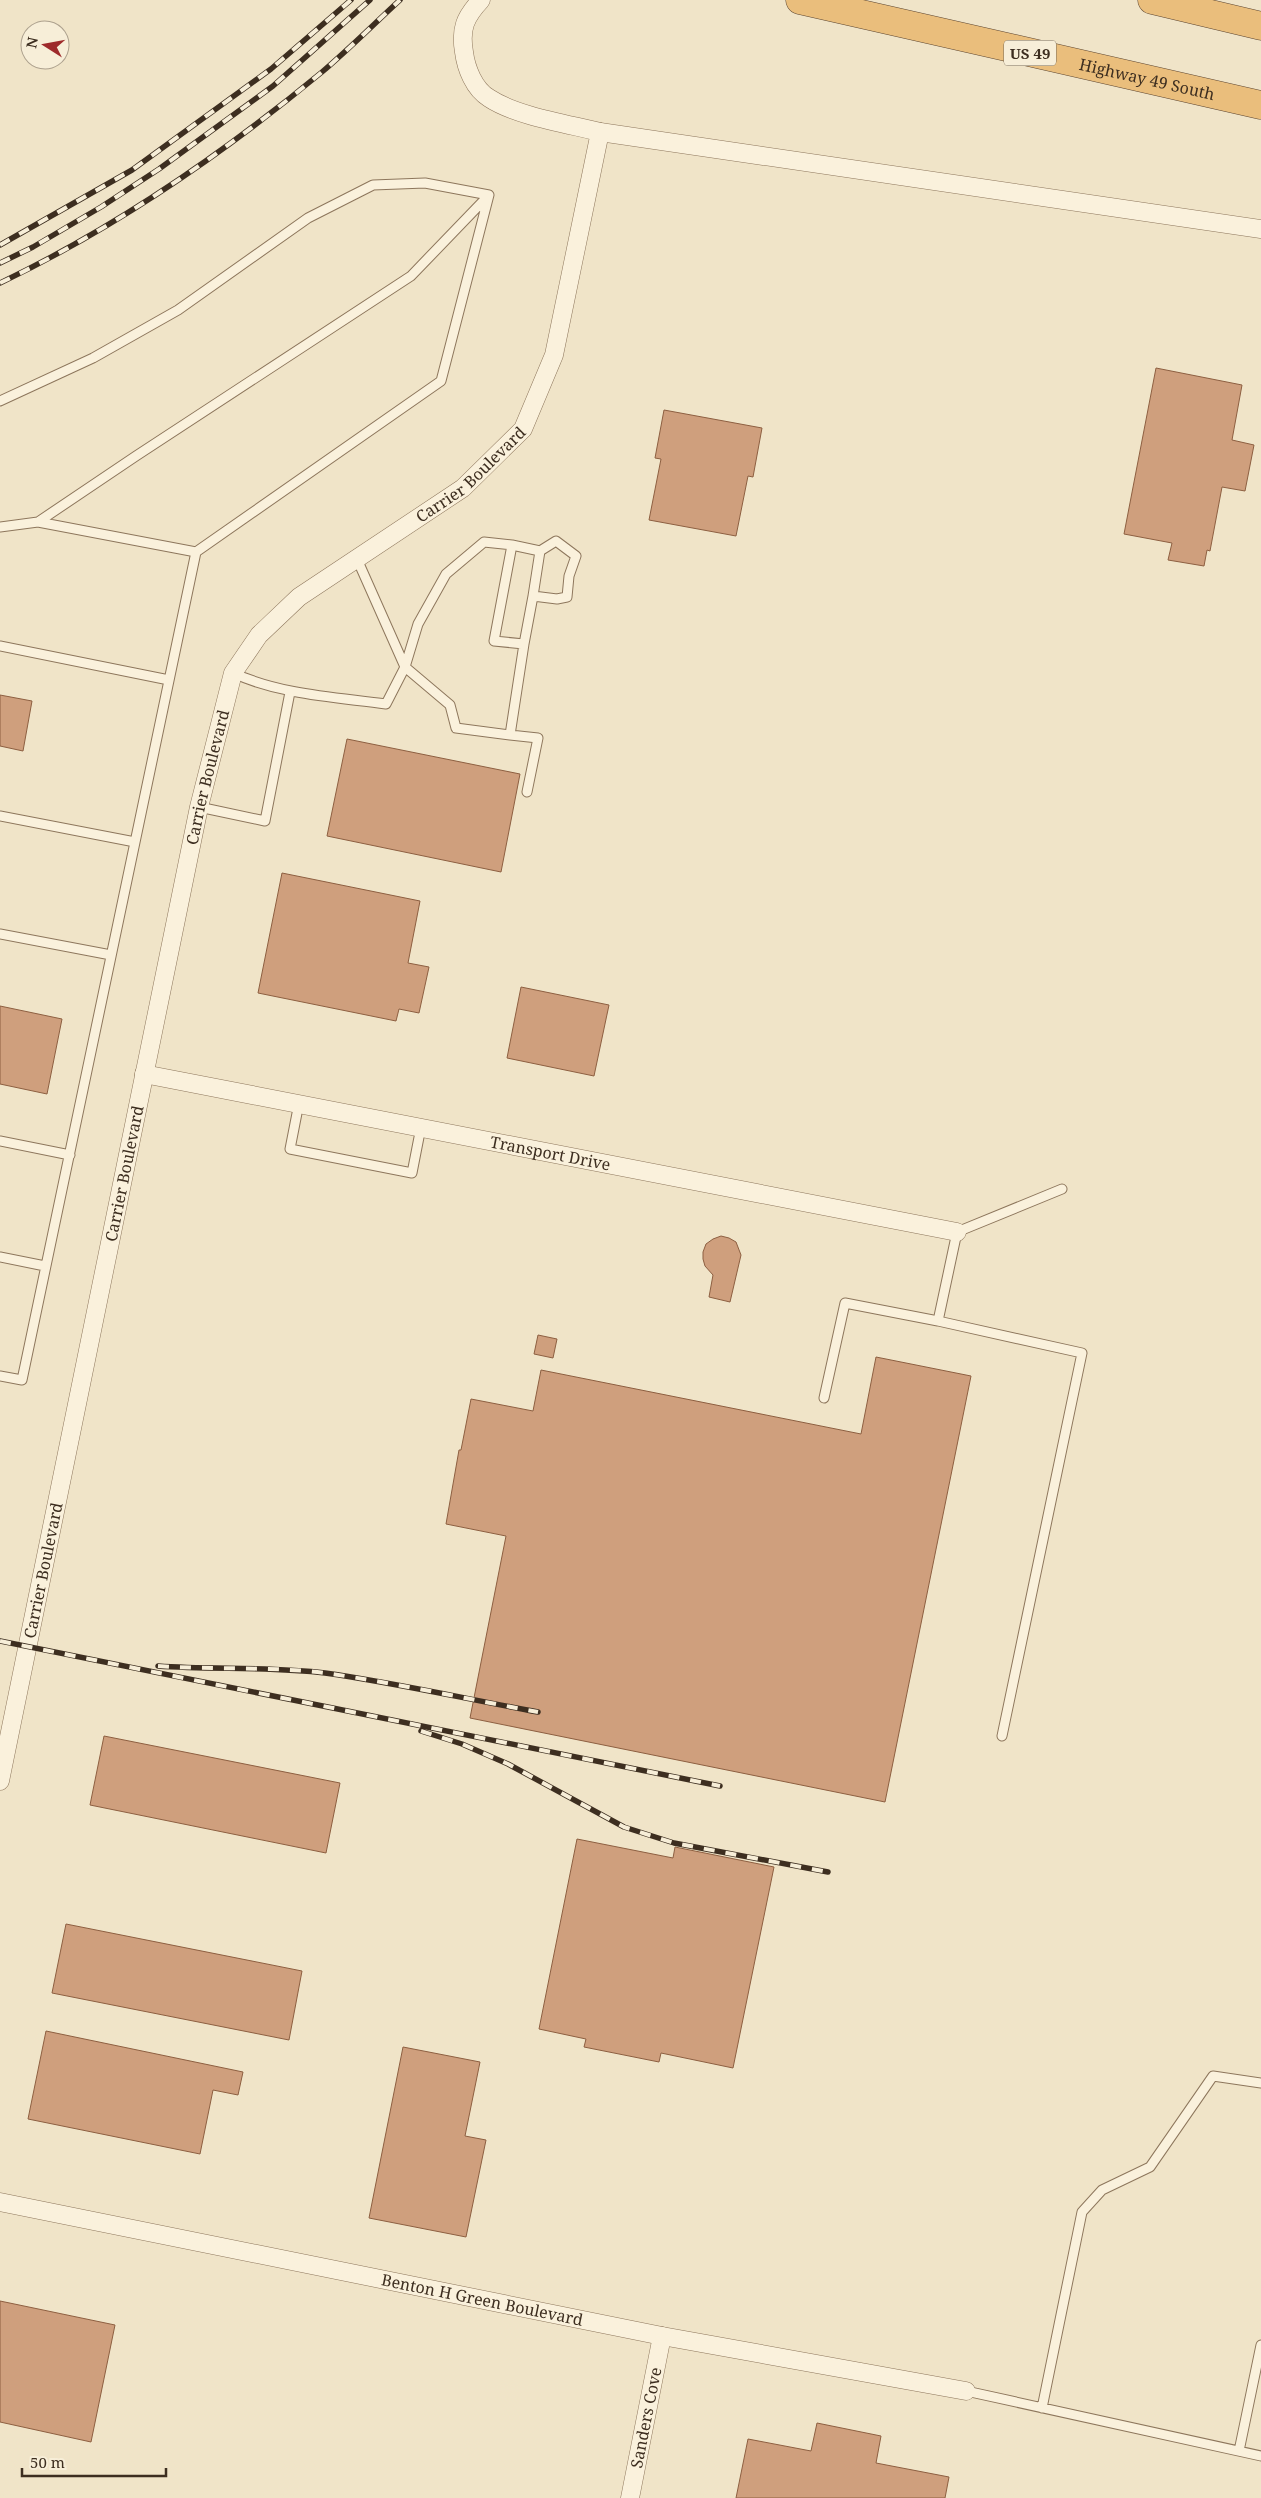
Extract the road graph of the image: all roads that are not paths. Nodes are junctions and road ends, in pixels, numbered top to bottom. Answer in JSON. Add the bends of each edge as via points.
{"nodes":[{"id":1,"x":481,"y":0,"type":"edge"},
{"id":2,"x":800,"y":0,"type":"edge"},
{"id":3,"x":1152,"y":0,"type":"edge"},
{"id":4,"x":1261,"y":26,"type":"edge"},
{"id":5,"x":1261,"y":105,"type":"edge"},
{"id":6,"x":600,"y":132,"type":"junction"},
{"id":7,"x":489,"y":195,"type":"junction"},
{"id":8,"x":1261,"y":229,"type":"edge"},
{"id":9,"x":0,"y":401,"type":"edge"},
{"id":10,"x":38,"y":522,"type":"junction"},
{"id":11,"x":0,"y":526,"type":"edge"},
{"id":12,"x":512,"y":545,"type":"junction"},
{"id":13,"x":540,"y":551,"type":"junction"},
{"id":14,"x":196,"y":552,"type":"junction"},
{"id":15,"x":357,"y":559,"type":"junction"},
{"id":16,"x":533,"y":596,"type":"junction"},
{"id":17,"x":524,"y":644,"type":"junction"},
{"id":18,"x":0,"y":646,"type":"edge"},
{"id":19,"x":405,"y":668,"type":"junction"},
{"id":20,"x":233,"y":673,"type":"junction"},
{"id":21,"x":169,"y":680,"type":"junction"},
{"id":22,"x":290,"y":692,"type":"junction"},
{"id":23,"x":510,"y":735,"type":"junction"},
{"id":24,"x":527,"y":792,"type":"dead end"},
{"id":25,"x":199,"y":807,"type":"junction"},
{"id":26,"x":0,"y":816,"type":"edge"},
{"id":27,"x":135,"y":842,"type":"junction"},
{"id":28,"x":0,"y":934,"type":"edge"},
{"id":29,"x":112,"y":956,"type":"junction"},
{"id":30,"x":144,"y":1074,"type":"junction"},
{"id":31,"x":299,"y":1102,"type":"junction"},
{"id":32,"x":422,"y":1126,"type":"junction"},
{"id":33,"x":0,"y":1141,"type":"edge"},
{"id":34,"x":70,"y":1155,"type":"junction"},
{"id":35,"x":1062,"y":1189,"type":"dead end"},
{"id":36,"x":957,"y":1232,"type":"junction"},
{"id":37,"x":0,"y":1257,"type":"edge"},
{"id":38,"x":45,"y":1266,"type":"junction"},
{"id":39,"x":938,"y":1321,"type":"junction"},
{"id":40,"x":0,"y":1376,"type":"edge"},
{"id":41,"x":824,"y":1398,"type":"dead end"},
{"id":42,"x":1002,"y":1736,"type":"dead end"},
{"id":43,"x":0,"y":1781,"type":"edge"},
{"id":44,"x":1261,"y":2083,"type":"edge"},
{"id":45,"x":0,"y":2202,"type":"edge"},
{"id":46,"x":662,"y":2336,"type":"junction"},
{"id":47,"x":1261,"y":2345,"type":"edge"},
{"id":48,"x":966,"y":2391,"type":"joint"},
{"id":49,"x":1042,"y":2408,"type":"junction"},
{"id":50,"x":1239,"y":2451,"type":"junction"},
{"id":51,"x":1261,"y":2456,"type":"edge"},
{"id":52,"x":630,"y":2498,"type":"edge"}],
"edges":[{"from":1,"to":6,"type":"street","via":[[464,22],[462,43],[473,81],[488,98],[510,108]]},
{"from":2,"to":5,"type":"highway","name":"Highway 49 South","number":"US 49"},
{"from":3,"to":4,"type":"highway"},
{"from":6,"to":8,"type":"street"},
{"from":6,"to":15,"type":"street","name":"Carrier Boulevard","via":[[554,355],[523,430],[463,488]]},
{"from":7,"to":9,"type":"lane","via":[[426,183],[373,185],[308,218],[178,310],[93,358]]},
{"from":7,"to":10,"type":"lane","via":[[411,276]]},
{"from":7,"to":14,"type":"lane","via":[[441,381]]},
{"from":10,"to":11,"type":"lane"},
{"from":10,"to":14,"type":"lane"},
{"from":12,"to":13,"type":"lane"},
{"from":12,"to":17,"type":"lane","via":[[494,641]]},
{"from":12,"to":19,"type":"lane","via":[[484,542],[446,574],[418,624]]},
{"from":13,"to":16,"type":"lane"},
{"from":13,"to":16,"type":"lane","via":[[556,541],[576,556],[568,576],[567,597]]},
{"from":14,"to":21,"type":"lane"},
{"from":15,"to":19,"type":"lane"},
{"from":15,"to":20,"type":"street","name":"Carrier Boulevard","via":[[299,597],[259,635]]},
{"from":16,"to":17,"type":"lane"},
{"from":17,"to":23,"type":"lane"},
{"from":18,"to":21,"type":"lane"},
{"from":19,"to":22,"type":"lane","via":[[386,704]]},
{"from":19,"to":23,"type":"lane","via":[[450,705],[456,728]]},
{"from":20,"to":22,"type":"lane","via":[[260,686]]},
{"from":20,"to":25,"type":"street","name":"Carrier Boulevard"},
{"from":21,"to":27,"type":"lane"},
{"from":22,"to":25,"type":"lane","via":[[265,821]]},
{"from":23,"to":24,"type":"lane","via":[[538,738]]},
{"from":25,"to":30,"type":"street","name":"Carrier Boulevard"},
{"from":26,"to":27,"type":"lane"},
{"from":27,"to":29,"type":"lane"},
{"from":28,"to":29,"type":"lane"},
{"from":29,"to":34,"type":"lane"},
{"from":30,"to":31,"type":"street","name":"Transport Drive"},
{"from":30,"to":43,"type":"street","name":"Carrier Boulevard"},
{"from":31,"to":32,"type":"street","name":"Transport Drive"},
{"from":31,"to":32,"type":"lane","via":[[290,1149],[299,1151],[412,1173]]},
{"from":32,"to":36,"type":"street","name":"Transport Drive"},
{"from":33,"to":34,"type":"lane"},
{"from":34,"to":38,"type":"lane"},
{"from":35,"to":36,"type":"lane"},
{"from":36,"to":39,"type":"lane"},
{"from":37,"to":38,"type":"lane"},
{"from":38,"to":40,"type":"lane","via":[[22,1380]]},
{"from":39,"to":41,"type":"lane","via":[[844,1303]]},
{"from":39,"to":42,"type":"lane","via":[[1082,1353]]},
{"from":44,"to":49,"type":"lane","via":[[1213,2076],[1150,2166],[1102,2190],[1082,2212]]},
{"from":45,"to":46,"type":"street","name":"Benton H Green Boulevard"},
{"from":46,"to":48,"type":"street","name":"Benton H Green Boulevard"},
{"from":46,"to":52,"type":"street","name":"Sanders Cove"},
{"from":47,"to":50,"type":"lane"},
{"from":48,"to":49,"type":"lane"},
{"from":49,"to":50,"type":"lane"},
{"from":50,"to":51,"type":"lane"}]}
